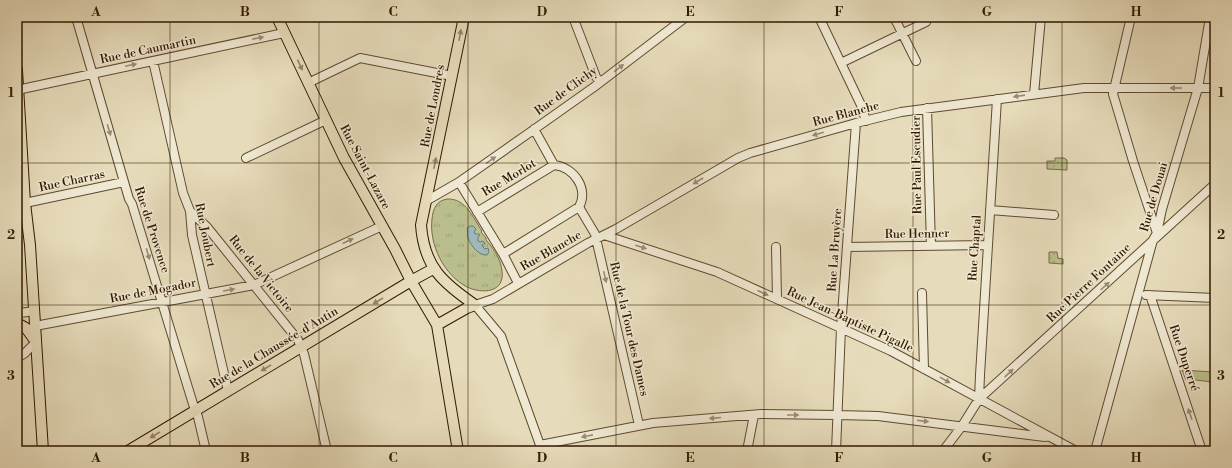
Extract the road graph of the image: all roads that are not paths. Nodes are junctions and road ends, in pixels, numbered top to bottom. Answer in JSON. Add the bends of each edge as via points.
{"nodes":[{"id":1,"x":76,"y":17,"type":"edge"},
{"id":2,"x":277,"y":17,"type":"edge"},
{"id":3,"x":464,"y":17,"type":"edge"},
{"id":4,"x":573,"y":17,"type":"edge"},
{"id":5,"x":686,"y":17,"type":"edge"},
{"id":6,"x":819,"y":17,"type":"edge"},
{"id":7,"x":894,"y":17,"type":"edge"},
{"id":8,"x":1041,"y":17,"type":"edge"},
{"id":9,"x":1131,"y":17,"type":"edge"},
{"id":10,"x":1210,"y":17,"type":"edge"},
{"id":11,"x":926,"y":22,"type":"dead end"},
{"id":12,"x":284,"y":33,"type":"junction"},
{"id":13,"x":902,"y":33,"type":"junction"},
{"id":14,"x":153,"y":61,"type":"junction"},
{"id":15,"x":916,"y":61,"type":"dead end"},
{"id":16,"x":841,"y":63,"type":"junction"},
{"id":17,"x":17,"y":70,"type":"edge"},
{"id":18,"x":93,"y":74,"type":"junction"},
{"id":19,"x":452,"y":76,"type":"junction"},
{"id":20,"x":600,"y":82,"type":"junction"},
{"id":21,"x":308,"y":83,"type":"junction"},
{"id":22,"x":1114,"y":88,"type":"junction"},
{"id":23,"x":1198,"y":88,"type":"junction"},
{"id":24,"x":1215,"y":88,"type":"edge"},
{"id":25,"x":20,"y":89,"type":"edge"},
{"id":26,"x":1034,"y":94,"type":"junction"},
{"id":27,"x":997,"y":99,"type":"junction"},
{"id":28,"x":927,"y":108,"type":"junction"},
{"id":29,"x":326,"y":120,"type":"junction"},
{"id":30,"x":866,"y":121,"type":"junction"},
{"id":31,"x":856,"y":123,"type":"junction"},
{"id":32,"x":534,"y":129,"type":"junction"},
{"id":33,"x":246,"y":158,"type":"dead end"},
{"id":34,"x":554,"y":165,"type":"junction"},
{"id":35,"x":124,"y":182,"type":"junction"},
{"id":36,"x":459,"y":182,"type":"junction"},
{"id":37,"x":1215,"y":184,"type":"edge"},
{"id":38,"x":426,"y":201,"type":"junction"},
{"id":39,"x":29,"y":202,"type":"junction"},
{"id":40,"x":579,"y":207,"type":"junction"},
{"id":41,"x":990,"y":210,"type":"junction"},
{"id":42,"x":190,"y":211,"type":"junction"},
{"id":43,"x":477,"y":212,"type":"junction"},
{"id":44,"x":1054,"y":215,"type":"dead end"},
{"id":45,"x":382,"y":226,"type":"junction"},
{"id":46,"x":604,"y":235,"type":"junction"},
{"id":47,"x":1155,"y":237,"type":"junction"},
{"id":48,"x":596,"y":239,"type":"junction"},
{"id":49,"x":988,"y":244,"type":"junction"},
{"id":50,"x":930,"y":246,"type":"junction"},
{"id":51,"x":776,"y":247,"type":"dead end"},
{"id":52,"x":848,"y":247,"type":"junction"},
{"id":53,"x":503,"y":254,"type":"junction"},
{"id":54,"x":434,"y":269,"type":"junction"},
{"id":55,"x":411,"y":281,"type":"junction"},
{"id":56,"x":518,"y":283,"type":"junction"},
{"id":57,"x":254,"y":285,"type":"junction"},
{"id":58,"x":922,"y":293,"type":"dead end"},
{"id":59,"x":206,"y":294,"type":"junction"},
{"id":60,"x":1139,"y":294,"type":"junction"},
{"id":61,"x":1150,"y":295,"type":"junction"},
{"id":62,"x":1215,"y":298,"type":"edge"},
{"id":63,"x":777,"y":299,"type":"junction"},
{"id":64,"x":163,"y":302,"type":"junction"},
{"id":65,"x":475,"y":305,"type":"junction"},
{"id":66,"x":34,"y":311,"type":"junction"},
{"id":67,"x":17,"y":316,"type":"edge"},
{"id":68,"x":17,"y":323,"type":"edge"},
{"id":69,"x":437,"y":325,"type":"junction"},
{"id":70,"x":35,"y":326,"type":"junction"},
{"id":71,"x":841,"y":328,"type":"junction"},
{"id":72,"x":36,"y":342,"type":"junction"},
{"id":73,"x":302,"y":347,"type":"junction"},
{"id":74,"x":17,"y":358,"type":"edge"},
{"id":75,"x":924,"y":369,"type":"junction"},
{"id":76,"x":228,"y":391,"type":"junction"},
{"id":77,"x":980,"y":399,"type":"junction"},
{"id":78,"x":196,"y":411,"type":"junction"},
{"id":79,"x":754,"y":415,"type":"junction"},
{"id":80,"x":837,"y":415,"type":"junction"},
{"id":81,"x":639,"y":425,"type":"junction"},
{"id":82,"x":962,"y":426,"type":"junction"},
{"id":83,"x":1049,"y":437,"type":"junction"},
{"id":84,"x":540,"y":448,"type":"edge"},
{"id":85,"x":43,"y":451,"type":"edge"},
{"id":86,"x":128,"y":451,"type":"edge"},
{"id":87,"x":206,"y":451,"type":"edge"},
{"id":88,"x":327,"y":451,"type":"edge"},
{"id":89,"x":458,"y":451,"type":"edge"},
{"id":90,"x":747,"y":451,"type":"edge"},
{"id":91,"x":836,"y":451,"type":"edge"},
{"id":92,"x":943,"y":451,"type":"edge"},
{"id":93,"x":1076,"y":451,"type":"edge"},
{"id":94,"x":1095,"y":451,"type":"edge"},
{"id":95,"x":1202,"y":451,"type":"edge"}],
"edges":[{"from":1,"to":18,"type":"street","name":"Rue de Provence"},
{"from":2,"to":12,"type":"main road","name":"Rue Saint-Lazare"},
{"from":19,"to":3,"type":"main road","name":"Rue de Londres","one_way":true},
{"from":4,"to":20,"type":"street","via":[[596,78]]},
{"from":20,"to":5,"type":"street","name":"Rue de Clichy","one_way":true},
{"from":6,"to":16,"type":"street"},
{"from":7,"to":13,"type":"street"},
{"from":8,"to":26,"type":"street"},
{"from":9,"to":22,"type":"street"},
{"from":10,"to":23,"type":"street","name":"Rue de Douai"},
{"from":11,"to":13,"type":"street"},
{"from":14,"to":12,"type":"street","name":"Rue de Caumartin","one_way":true},
{"from":12,"to":21,"type":"main road","name":"Rue Saint-Lazare","one_way":true},
{"from":13,"to":15,"type":"street"},
{"from":13,"to":16,"type":"street"},
{"from":18,"to":14,"type":"street","name":"Rue de Caumartin","one_way":true},
{"from":14,"to":42,"type":"street","name":"Rue Joubert","via":[[183,193]]},
{"from":16,"to":30,"type":"street"},
{"from":17,"to":25,"type":"main road"},
{"from":18,"to":25,"type":"street","name":"Rue de Caumartin"},
{"from":18,"to":35,"type":"street","name":"Rue de Provence","one_way":true},
{"from":19,"to":21,"type":"street","via":[[360,58]]},
{"from":38,"to":19,"type":"main road","name":"Rue de Londres","one_way":true},
{"from":20,"to":32,"type":"street","name":"Rue de Clichy"},
{"from":21,"to":29,"type":"main road","name":"Rue Saint-Lazare"},
{"from":23,"to":22,"type":"street","name":"Rue Blanche","one_way":true},
{"from":22,"to":26,"type":"street","name":"Rue Blanche","via":[[1084,88]]},
{"from":22,"to":47,"type":"street","via":[[1113,94]]},
{"from":23,"to":24,"type":"street","name":"Rue Blanche"},
{"from":23,"to":47,"type":"street","name":"Rue de Douai"},
{"from":25,"to":39,"type":"main road"},
{"from":26,"to":27,"type":"street","name":"Rue Blanche","one_way":true},
{"from":27,"to":28,"type":"street","name":"Rue Blanche"},
{"from":27,"to":41,"type":"street","name":"Rue Chaptal"},
{"from":28,"to":30,"type":"street","name":"Rue Blanche"},
{"from":28,"to":50,"type":"street","name":"Rue Paul Escudier"},
{"from":29,"to":33,"type":"street"},
{"from":29,"to":45,"type":"main road","name":"Rue Saint-Lazare"},
{"from":30,"to":31,"type":"street","name":"Rue Blanche"},
{"from":31,"to":46,"type":"street","name":"Rue Blanche","one_way":true,"via":[[738,158]]},
{"from":31,"to":52,"type":"street","name":"Rue La Bruyère"},
{"from":32,"to":34,"type":"street"},
{"from":36,"to":32,"type":"street","name":"Rue de Clichy","one_way":true},
{"from":34,"to":40,"type":"street","via":[[566,168],[579,182],[583,198]]},
{"from":34,"to":43,"type":"street","name":"Rue Morlot"},
{"from":35,"to":39,"type":"street","name":"Rue Charras"},
{"from":35,"to":64,"type":"street","name":"Rue de Provence","one_way":true},
{"from":36,"to":38,"type":"street","name":"Rue de Clichy"},
{"from":36,"to":43,"type":"street"},
{"from":37,"to":47,"type":"street","name":"Rue Pierre Fontaine"},
{"from":38,"to":54,"type":"main road","name":"Rue de Londres","via":[[422,221],[423,242]]},
{"from":39,"to":66,"type":"main road"},
{"from":40,"to":48,"type":"street","name":"Rue de la Tour des Dames"},
{"from":40,"to":53,"type":"street"},
{"from":41,"to":44,"type":"street"},
{"from":41,"to":49,"type":"street","name":"Rue Chaptal"},
{"from":42,"to":57,"type":"street","name":"Rue de la Victoire","via":[[207,227]]},
{"from":42,"to":59,"type":"street","name":"Rue Joubert","via":[[192,235]]},
{"from":43,"to":53,"type":"street"},
{"from":45,"to":55,"type":"main road","name":"Rue Saint-Lazare"},
{"from":57,"to":45,"type":"street","name":"Rue de Mogador","one_way":true},
{"from":46,"to":48,"type":"street","name":"Rue Blanche"},
{"from":46,"to":63,"type":"street","name":"Rue Jean-Baptiste Pigalle","one_way":true,"via":[[717,272]]},
{"from":47,"to":60,"type":"street","name":"Rue de Douai"},
{"from":77,"to":47,"type":"street","name":"Rue Pierre Fontaine","one_way":true},
{"from":48,"to":56,"type":"street","name":"Rue Blanche"},
{"from":48,"to":81,"type":"street","name":"Rue de la Tour des Dames","one_way":true},
{"from":49,"to":50,"type":"street","name":"Rue Henner"},
{"from":49,"to":77,"type":"street","name":"Rue Chaptal"},
{"from":50,"to":52,"type":"street","name":"Rue Henner"},
{"from":51,"to":63,"type":"street"},
{"from":52,"to":71,"type":"street","name":"Rue La Bruyère"},
{"from":53,"to":56,"type":"street"},
{"from":54,"to":55,"type":"main road","name":"Rue de la Chaussée-d'Antin"},
{"from":54,"to":65,"type":"main road","name":"Rue de Londres","via":[[453,290]]},
{"from":55,"to":69,"type":"main road","name":"Rue Saint-Lazare"},
{"from":55,"to":73,"type":"main road","name":"Rue de la Chaussée-d'Antin","one_way":true},
{"from":56,"to":65,"type":"street","name":"Rue Blanche","via":[[493,299]]},
{"from":59,"to":57,"type":"street","name":"Rue de Mogador","one_way":true},
{"from":57,"to":73,"type":"street","name":"Rue de la Victoire"},
{"from":58,"to":75,"type":"street"},
{"from":59,"to":64,"type":"street","name":"Rue de Mogador"},
{"from":59,"to":76,"type":"street","name":"Rue Joubert"},
{"from":60,"to":61,"type":"street"},
{"from":60,"to":94,"type":"street","name":"Rue de Douai"},
{"from":61,"to":62,"type":"street"},
{"from":95,"to":61,"type":"street","name":"Rue Duperré","one_way":true},
{"from":63,"to":71,"type":"street","name":"Rue Jean-Baptiste Pigalle"},
{"from":64,"to":70,"type":"street","name":"Rue de Mogador"},
{"from":64,"to":78,"type":"street","name":"Rue de Provence"},
{"from":65,"to":69,"type":"main road"},
{"from":65,"to":84,"type":"street","via":[[501,336]]},
{"from":66,"to":67,"type":"street","via":[[20,313]]},
{"from":66,"to":70,"type":"main road"},
{"from":68,"to":72,"type":"main road","via":[[26,328]]},
{"from":69,"to":89,"type":"main road"},
{"from":70,"to":72,"type":"main road"},
{"from":71,"to":75,"type":"street","name":"Rue Jean-Baptiste Pigalle"},
{"from":71,"to":80,"type":"street","name":"Rue La Bruyère"},
{"from":72,"to":74,"type":"street"},
{"from":72,"to":85,"type":"main road"},
{"from":73,"to":76,"type":"main road","name":"Rue de la Chaussée-d'Antin","one_way":true},
{"from":73,"to":88,"type":"street","name":"Rue de la Victoire"},
{"from":75,"to":77,"type":"street","name":"Rue Jean-Baptiste Pigalle","one_way":true},
{"from":76,"to":78,"type":"main road","name":"Rue de la Chaussée-d'Antin"},
{"from":77,"to":82,"type":"street","name":"Rue Pierre Fontaine"},
{"from":77,"to":83,"type":"street","name":"Rue Jean-Baptiste Pigalle"},
{"from":78,"to":86,"type":"main road","name":"Rue de la Chaussée-d'Antin","one_way":true},
{"from":78,"to":87,"type":"street","name":"Rue de Provence"},
{"from":79,"to":80,"type":"street","one_way":true},
{"from":79,"to":81,"type":"street","one_way":true},
{"from":79,"to":90,"type":"street"},
{"from":80,"to":82,"type":"street","one_way":true,"via":[[878,416]]},
{"from":80,"to":91,"type":"street","name":"Rue La Bruyère"},
{"from":81,"to":84,"type":"street","one_way":true},
{"from":82,"to":83,"type":"street"},
{"from":82,"to":92,"type":"street","name":"Rue Pierre Fontaine"},
{"from":83,"to":93,"type":"street","name":"Rue Jean-Baptiste Pigalle"}]}
